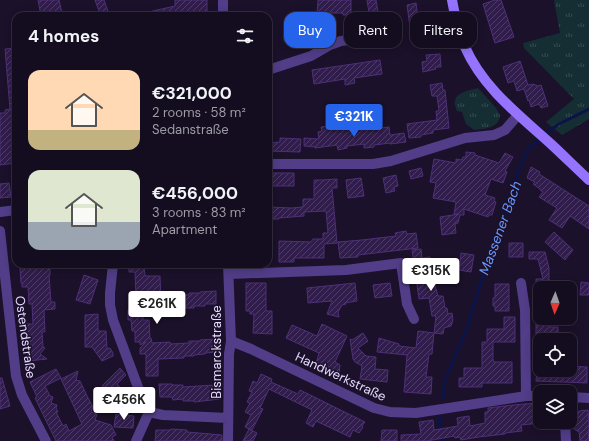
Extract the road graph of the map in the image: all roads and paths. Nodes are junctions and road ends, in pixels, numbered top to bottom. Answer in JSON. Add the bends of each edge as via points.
{"nodes":[{"id":1,"x":223,"y":0,"type":"edge"},
{"id":2,"x":452,"y":0,"type":"edge"},
{"id":3,"x":223,"y":12,"type":"edge"},
{"id":4,"x":344,"y":41,"type":"edge"},
{"id":5,"x":272,"y":69,"type":"edge"},
{"id":6,"x":518,"y":115,"type":"junction"},
{"id":7,"x":272,"y":164,"type":"edge"},
{"id":8,"x":589,"y":180,"type":"edge"},
{"id":9,"x":12,"y":210,"type":"edge"},
{"id":10,"x":0,"y":212,"type":"edge"},
{"id":11,"x":0,"y":231,"type":"edge"},
{"id":12,"x":113,"y":268,"type":"edge"},
{"id":13,"x":229,"y":269,"type":"edge"},
{"id":14,"x":521,"y":283,"type":"dead end"},
{"id":15,"x":414,"y":319,"type":"dead end"},
{"id":16,"x":231,"y":342,"type":"junction"},
{"id":17,"x":526,"y":396,"type":"junction"},
{"id":18,"x":533,"y":396,"type":"edge"},
{"id":19,"x":577,"y":397,"type":"edge"},
{"id":20,"x":589,"y":398,"type":"edge"},
{"id":21,"x":150,"y":412,"type":"junction"},
{"id":22,"x":228,"y":418,"type":"junction"},
{"id":23,"x":565,"y":429,"type":"edge"},
{"id":24,"x":46,"y":441,"type":"edge"},
{"id":25,"x":136,"y":441,"type":"edge"},
{"id":26,"x":228,"y":441,"type":"edge"},
{"id":27,"x":566,"y":441,"type":"edge"}],
"edges":[{"from":1,"to":3,"type":"street"},
{"from":2,"to":6,"type":"main road","via":[[459,31],[475,66],[495,92]]},
{"from":4,"to":5,"type":"street","via":[[311,56]]},
{"from":6,"to":7,"type":"street","via":[[505,130],[494,134],[465,138],[391,161],[373,164]]},
{"from":6,"to":8,"type":"main road"},
{"from":9,"to":10,"type":"street"},
{"from":11,"to":24,"type":"street","name":"Ostendstraße","via":[[16,376],[22,395]]},
{"from":12,"to":21,"type":"street","via":[[110,305],[113,320],[145,406]]},
{"from":13,"to":15,"type":"street","via":[[307,272],[401,263],[407,304]]},
{"from":13,"to":16,"type":"street","name":"Bismarckstraße"},
{"from":14,"to":17,"type":"street","via":[[525,310]]},
{"from":16,"to":17,"type":"street","name":"Handwerkstraße","via":[[251,349],[374,408],[390,412],[416,413]]},
{"from":16,"to":22,"type":"street","name":"Bismarckstraße"},
{"from":17,"to":18,"type":"street","name":"Handwerkstraße"},
{"from":19,"to":20,"type":"street"},
{"from":21,"to":22,"type":"street"},
{"from":21,"to":25,"type":"street"},
{"from":22,"to":26,"type":"street","name":"Bismarckstraße"},
{"from":23,"to":27,"type":"street"}]}
